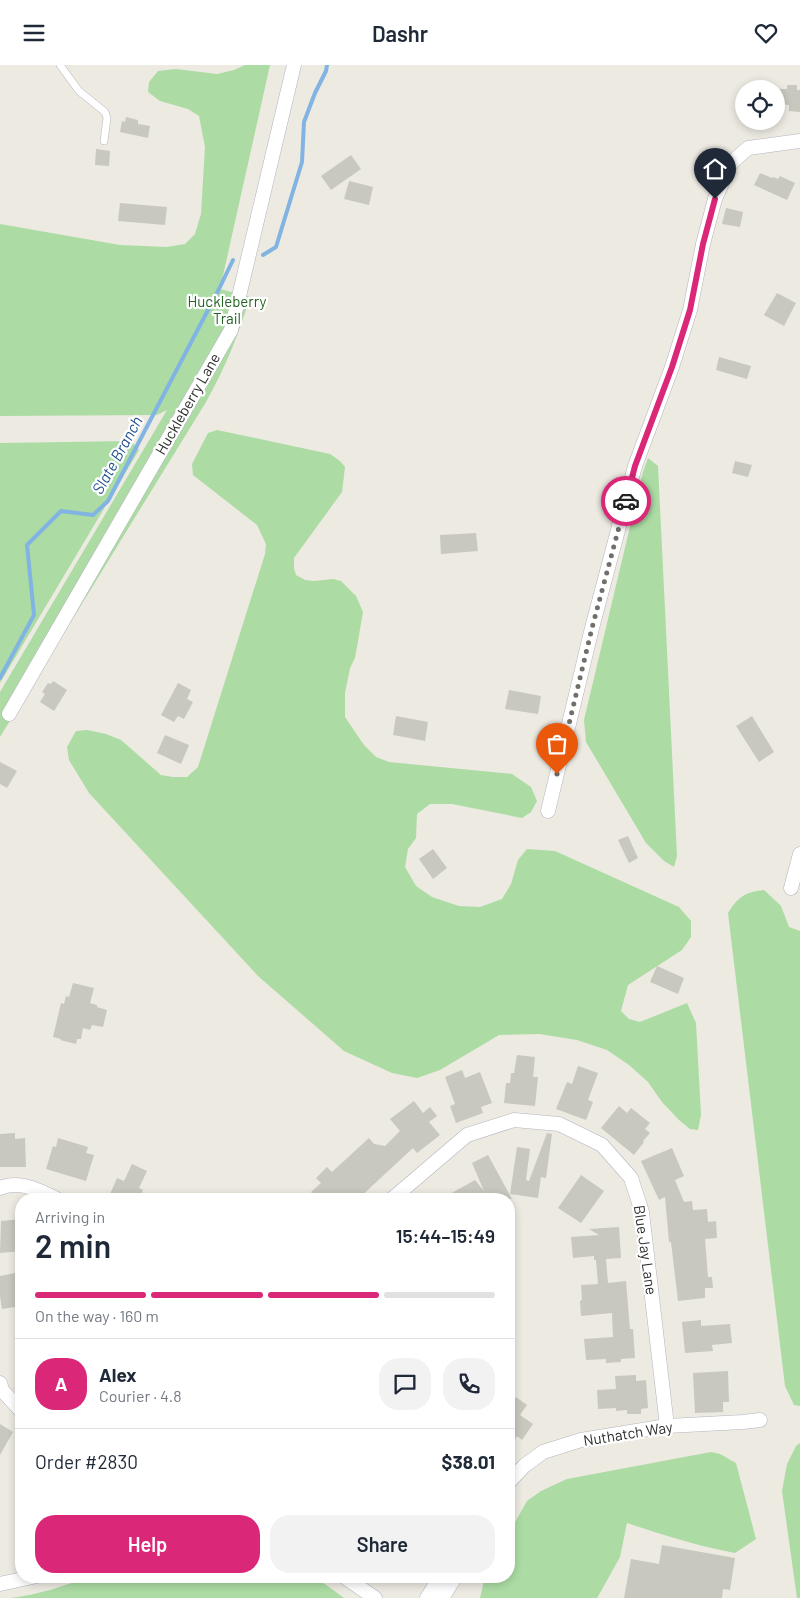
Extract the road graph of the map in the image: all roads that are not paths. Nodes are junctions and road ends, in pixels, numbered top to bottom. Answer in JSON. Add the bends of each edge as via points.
{"nodes":[{"id":1,"x":60,"y":65,"type":"edge"},
{"id":2,"x":294,"y":65,"type":"edge"},
{"id":3,"x":104,"y":141,"type":"dead end"},
{"id":4,"x":800,"y":141,"type":"edge"},
{"id":5,"x":9,"y":714,"type":"dead end"},
{"id":6,"x":548,"y":811,"type":"dead end"},
{"id":7,"x":800,"y":854,"type":"edge"},
{"id":8,"x":791,"y":888,"type":"dead end"},
{"id":9,"x":0,"y":1188,"type":"edge"},
{"id":10,"x":45,"y":1193,"type":"edge"},
{"id":11,"x":399,"y":1193,"type":"edge"},
{"id":12,"x":0,"y":1383,"type":"edge"},
{"id":13,"x":15,"y":1404,"type":"edge"},
{"id":14,"x":760,"y":1420,"type":"dead end"},
{"id":15,"x":667,"y":1426,"type":"junction"},
{"id":16,"x":515,"y":1476,"type":"edge"},
{"id":17,"x":15,"y":1581,"type":"edge"},
{"id":18,"x":353,"y":1583,"type":"edge"},
{"id":19,"x":437,"y":1583,"type":"edge"},
{"id":20,"x":452,"y":1583,"type":"edge"},
{"id":21,"x":0,"y":1585,"type":"edge"},
{"id":22,"x":375,"y":1598,"type":"edge"},
{"id":23,"x":428,"y":1598,"type":"edge"},
{"id":24,"x":442,"y":1598,"type":"edge"}],
"edges":[{"from":1,"to":3,"type":"lane","via":[[80,91],[105,112]]},
{"from":2,"to":5,"type":"street","name":"Huckleberry Lane","via":[[231,330]]},
{"from":4,"to":6,"type":"street","via":[[748,148],[732,163],[715,199],[690,310],[635,466]]},
{"from":7,"to":8,"type":"street"},
{"from":9,"to":10,"type":"street","via":[[29,1185]]},
{"from":11,"to":15,"type":"street","name":"Blue Jay Lane","via":[[466,1135],[514,1120],[558,1124],[602,1145],[631,1178],[642,1212]]},
{"from":12,"to":13,"type":"street"},
{"from":14,"to":15,"type":"street","name":"Nuthatch Way"},
{"from":15,"to":16,"type":"street","name":"Nuthatch Way","via":[[581,1440],[542,1452]]},
{"from":17,"to":21,"type":"street"},
{"from":18,"to":22,"type":"street"},
{"from":19,"to":23,"type":"street"},
{"from":20,"to":24,"type":"street"}]}
